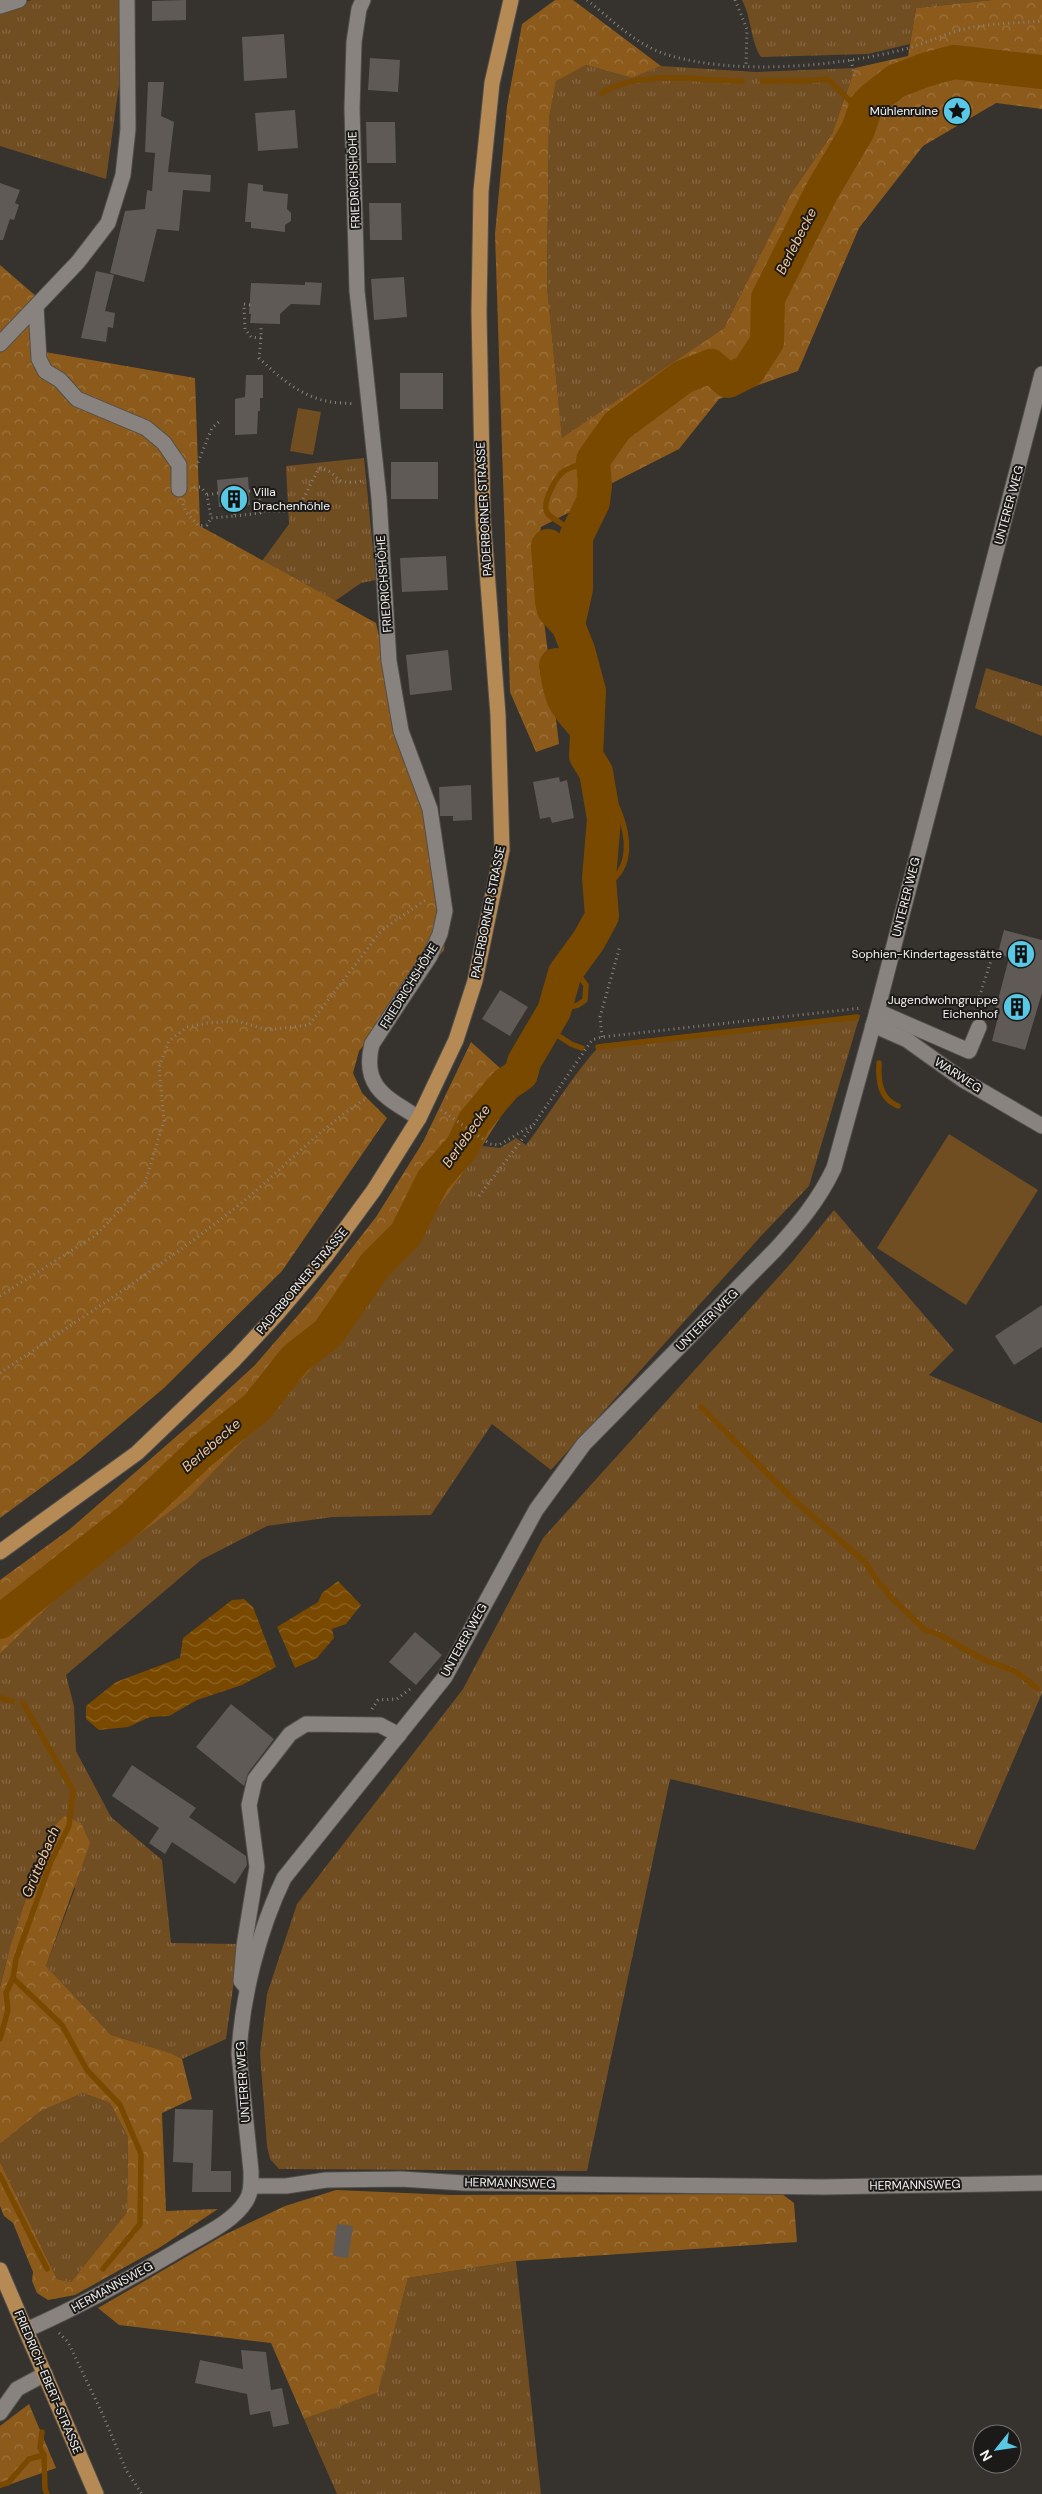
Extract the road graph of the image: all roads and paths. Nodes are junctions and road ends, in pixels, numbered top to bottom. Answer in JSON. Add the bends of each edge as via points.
{"nodes":[{"id":1,"x":19,"y":0,"type":"edge"},
{"id":2,"x":127,"y":0,"type":"edge"},
{"id":3,"x":364,"y":0,"type":"edge"},
{"id":4,"x":512,"y":0,"type":"edge"},
{"id":5,"x":587,"y":0,"type":"edge"},
{"id":6,"x":735,"y":0,"type":"edge"},
{"id":7,"x":0,"y":6,"type":"edge"},
{"id":8,"x":1042,"y":21,"type":"edge"},
{"id":9,"x":851,"y":60,"type":"junction"},
{"id":10,"x":746,"y":66,"type":"junction"},
{"id":11,"x":855,"y":79,"type":"dead end"},
{"id":12,"x":250,"y":304,"type":"dead end"},
{"id":13,"x":36,"y":307,"type":"junction"},
{"id":14,"x":261,"y":326,"type":"dead end"},
{"id":15,"x":261,"y":338,"type":"junction"},
{"id":16,"x":0,"y":344,"type":"edge"},
{"id":17,"x":1042,"y":374,"type":"edge"},
{"id":18,"x":346,"y":403,"type":"dead end"},
{"id":19,"x":220,"y":421,"type":"dead end"},
{"id":20,"x":377,"y":479,"type":"junction"},
{"id":21,"x":201,"y":487,"type":"dead end"},
{"id":22,"x":179,"y":489,"type":"junction"},
{"id":23,"x":249,"y":491,"type":"dead end"},
{"id":24,"x":218,"y":493,"type":"dead end"},
{"id":25,"x":207,"y":495,"type":"junction"},
{"id":26,"x":239,"y":509,"type":"dead end"},
{"id":27,"x":261,"y":511,"type":"junction"},
{"id":28,"x":235,"y":516,"type":"junction"},
{"id":29,"x":211,"y":518,"type":"junction"},
{"id":30,"x":443,"y":888,"type":"junction"},
{"id":31,"x":620,"y":946,"type":"dead end"},
{"id":32,"x":994,"y":951,"type":"dead end"},
{"id":33,"x":875,"y":1018,"type":"junction"},
{"id":34,"x":976,"y":1021,"type":"joint"},
{"id":35,"x":602,"y":1037,"type":"junction"},
{"id":36,"x":378,"y":1090,"type":"junction"},
{"id":37,"x":419,"y":1118,"type":"junction"},
{"id":38,"x":456,"y":1119,"type":"dead end"},
{"id":39,"x":534,"y":1124,"type":"junction"},
{"id":40,"x":1042,"y":1126,"type":"edge"},
{"id":41,"x":479,"y":1196,"type":"dead end"},
{"id":42,"x":0,"y":1296,"type":"edge"},
{"id":43,"x":0,"y":1373,"type":"edge"},
{"id":44,"x":0,"y":1552,"type":"edge"},
{"id":45,"x":413,"y":1687,"type":"dead end"},
{"id":46,"x":372,"y":1724,"type":"junction"},
{"id":47,"x":399,"y":1735,"type":"junction"},
{"id":48,"x":247,"y":1988,"type":"junction"},
{"id":49,"x":1042,"y":2183,"type":"edge"},
{"id":50,"x":251,"y":2186,"type":"junction"},
{"id":51,"x":0,"y":2270,"type":"edge"},
{"id":52,"x":47,"y":2321,"type":"junction"},
{"id":53,"x":26,"y":2330,"type":"junction"},
{"id":54,"x":45,"y":2374,"type":"junction"},
{"id":55,"x":0,"y":2413,"type":"edge"},
{"id":56,"x":96,"y":2494,"type":"edge"},
{"id":57,"x":142,"y":2494,"type":"edge"}],
"edges":[{"from":1,"to":7,"type":"street"},
{"from":2,"to":13,"type":"street","via":[[128,129],[123,175],[108,223],[78,262]]},
{"from":3,"to":20,"type":"street","name":"FRIEDRICHSHÖHE","via":[[359,9],[354,42],[352,108],[356,282]]},
{"from":4,"to":37,"type":"main road","name":"PADERBORNER STRASSE","via":[[492,83],[481,191],[479,312],[483,518],[498,715],[502,850],[472,989],[456,1040]]},
{"from":5,"to":10,"type":"path","via":[[634,38],[664,53],[706,63]]},
{"from":6,"to":10,"type":"path","via":[[747,29]]},
{"from":8,"to":9,"type":"path","via":[[973,27],[907,49]]},
{"from":9,"to":10,"type":"path","via":[[829,64]]},
{"from":9,"to":11,"type":"path"},
{"from":12,"to":15,"type":"path","via":[[244,304],[245,329],[250,337]]},
{"from":13,"to":16,"type":"street"},
{"from":13,"to":22,"type":"street","via":[[39,359],[45,371],[60,380],[77,399],[146,428],[164,443],[179,466]]},
{"from":14,"to":15,"type":"path"},
{"from":15,"to":18,"type":"path","via":[[259,358],[286,383],[310,396]]},
{"from":17,"to":33,"type":"street","name":"UNTERER WEG"},
{"from":19,"to":22,"type":"path","via":[[212,428],[196,467]]},
{"from":20,"to":27,"type":"path","via":[[348,484],[340,482],[326,469],[319,468],[293,511]]},
{"from":20,"to":30,"type":"street","name":"FRIEDRICHSHÖHE","via":[[389,661],[401,731],[430,808]]},
{"from":21,"to":25,"type":"path"},
{"from":22,"to":29,"type":"path","via":[[186,512],[199,526],[207,525]]},
{"from":23,"to":27,"type":"path","via":[[259,489]]},
{"from":24,"to":25,"type":"path"},
{"from":25,"to":29,"type":"path"},
{"from":26,"to":28,"type":"path","via":[[234,510]]},
{"from":27,"to":28,"type":"path"},
{"from":28,"to":29,"type":"path"},
{"from":30,"to":36,"type":"street","name":"FRIEDRICHSHÖHE","via":[[445,911],[440,934],[430,956],[372,1044],[369,1070]]},
{"from":30,"to":42,"type":"path","via":[[382,930],[309,1025],[267,1030],[238,1022],[208,1022],[187,1027],[169,1040],[159,1067],[164,1121],[146,1182],[96,1235]]},
{"from":31,"to":35,"type":"path","via":[[600,1017]]},
{"from":32,"to":34,"type":"path"},
{"from":33,"to":34,"type":"street","via":[[968,1051]]},
{"from":33,"to":35,"type":"path","via":[[857,1008]]},
{"from":33,"to":40,"type":"street","name":"WARWEG","via":[[963,1080]]},
{"from":33,"to":47,"type":"street","name":"UNTERER WEG","via":[[834,1168],[816,1200],[798,1226],[584,1444],[536,1510],[445,1677]]},
{"from":35,"to":39,"type":"path","via":[[592,1040]]},
{"from":36,"to":37,"type":"street"},
{"from":36,"to":43,"type":"path","via":[[343,1113],[229,1212]]},
{"from":37,"to":44,"type":"main road","name":"PADERBORNER STRASSE","via":[[374,1190],[325,1257],[235,1360],[137,1452]]},
{"from":38,"to":39,"type":"path","via":[[487,1141],[499,1145]]},
{"from":39,"to":41,"type":"path"},
{"from":45,"to":46,"type":"path","via":[[397,1699],[378,1700],[372,1710]]},
{"from":46,"to":47,"type":"street","via":[[388,1727]]},
{"from":46,"to":48,"type":"street","via":[[306,1724],[290,1734],[255,1779],[249,1805],[257,1867],[241,1981]]},
{"from":47,"to":48,"type":"street","name":"UNTERER WEG","via":[[284,1878],[273,1901]]},
{"from":48,"to":50,"type":"street","name":"UNTERER WEG","via":[[239,2054]]},
{"from":49,"to":50,"type":"street","name":"HERMANNSWEG","via":[[813,2186],[464,2183],[401,2179]]},
{"from":50,"to":52,"type":"street","name":"HERMANNSWEG","via":[[247,2200],[236,2213],[211,2230],[124,2282]]},
{"from":51,"to":53,"type":"main road","name":"FRIEDRICH-EBERT-STRASSE"},
{"from":52,"to":53,"type":"street","name":"HERMANNSWEG"},
{"from":52,"to":57,"type":"path","via":[[68,2342],[126,2470]]},
{"from":53,"to":54,"type":"main road","name":"FRIEDRICH-EBERT-STRASSE"},
{"from":54,"to":55,"type":"street","via":[[16,2389]]},
{"from":54,"to":56,"type":"main road","name":"FRIEDRICH-EBERT-STRASSE"}]}
